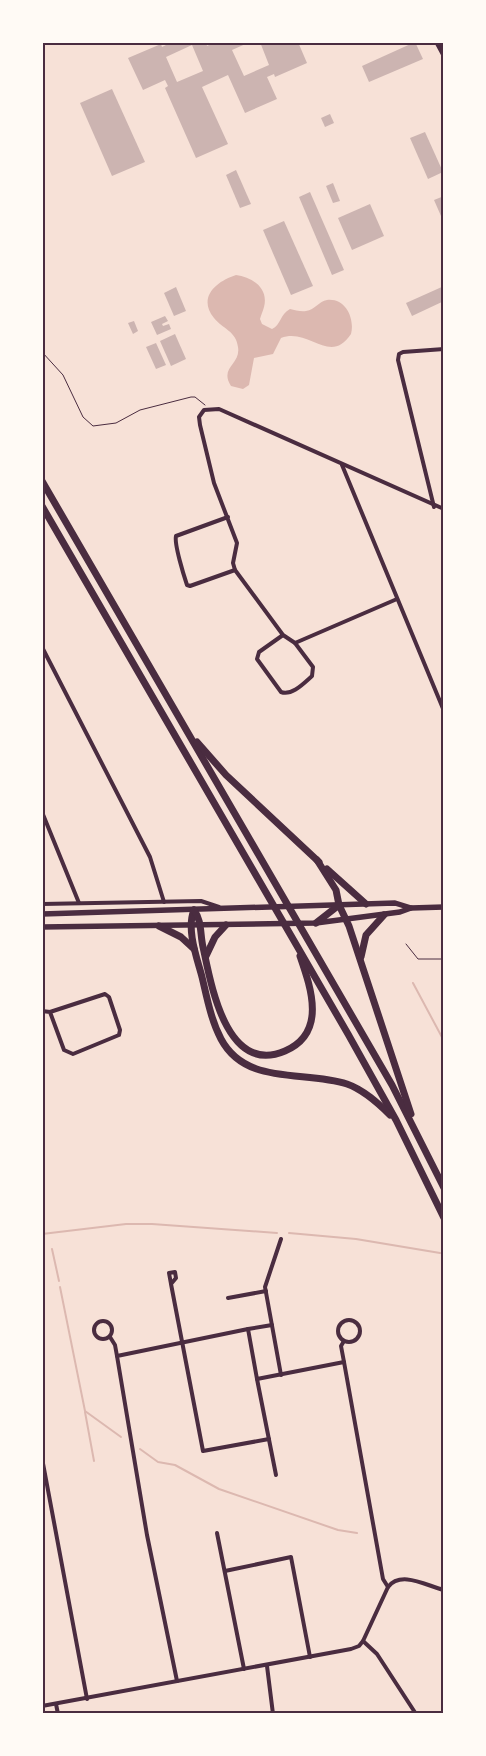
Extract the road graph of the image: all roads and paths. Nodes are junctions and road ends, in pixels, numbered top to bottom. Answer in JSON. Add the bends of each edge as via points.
{"nodes":[{"id":1,"x":438,"y":42,"type":"edge"},
{"id":2,"x":444,"y":55,"type":"edge"},
{"id":3,"x":444,"y":350,"type":"edge"},
{"id":4,"x":42,"y":352,"type":"edge"},
{"id":5,"x":210,"y":408,"type":"junction"},
{"id":6,"x":342,"y":465,"type":"junction"},
{"id":7,"x":42,"y":481,"type":"edge"},
{"id":8,"x":42,"y":506,"type":"edge"},
{"id":9,"x":434,"y":507,"type":"junction"},
{"id":10,"x":444,"y":509,"type":"edge"},
{"id":11,"x":228,"y":517,"type":"junction"},
{"id":12,"x":235,"y":570,"type":"junction"},
{"id":13,"x":397,"y":599,"type":"junction"},
{"id":14,"x":283,"y":635,"type":"junction"},
{"id":15,"x":295,"y":643,"type":"junction"},
{"id":16,"x":42,"y":647,"type":"edge"},
{"id":17,"x":444,"y":711,"type":"edge"},
{"id":18,"x":186,"y":728,"type":"junction"},
{"id":19,"x":42,"y":812,"type":"edge"},
{"id":20,"x":317,"y":860,"type":"junction"},
{"id":21,"x":164,"y":902,"type":"junction"},
{"id":22,"x":80,"y":903,"type":"junction"},
{"id":23,"x":42,"y":904,"type":"edge"},
{"id":24,"x":366,"y":904,"type":"junction"},
{"id":25,"x":339,"y":905,"type":"junction"},
{"id":26,"x":444,"y":907,"type":"edge"},
{"id":27,"x":411,"y":908,"type":"junction"},
{"id":28,"x":223,"y":909,"type":"junction"},
{"id":29,"x":194,"y":910,"type":"junction"},
{"id":30,"x":42,"y":914,"type":"edge"},
{"id":31,"x":384,"y":915,"type":"junction"},
{"id":32,"x":347,"y":920,"type":"junction"},
{"id":33,"x":316,"y":923,"type":"junction"},
{"id":34,"x":226,"y":925,"type":"junction"},
{"id":35,"x":159,"y":926,"type":"junction"},
{"id":36,"x":192,"y":926,"type":"junction"},
{"id":37,"x":200,"y":926,"type":"junction"},
{"id":38,"x":42,"y":927,"type":"edge"},
{"id":39,"x":292,"y":936,"type":"junction"},
{"id":40,"x":406,"y":944,"type":"dead end"},
{"id":41,"x":194,"y":949,"type":"junction"},
{"id":42,"x":206,"y":957,"type":"junction"},
{"id":43,"x":444,"y":959,"type":"edge"},
{"id":44,"x":363,"y":968,"type":"junction"},
{"id":45,"x":42,"y":1011,"type":"edge"},
{"id":46,"x":50,"y":1012,"type":"junction"},
{"id":47,"x":396,"y":1120,"type":"junction"},
{"id":48,"x":420,"y":1140,"type":"junction"},
{"id":49,"x":444,"y":1188,"type":"edge"},
{"id":50,"x":444,"y":1218,"type":"edge"},
{"id":51,"x":281,"y":1239,"type":"dead end"},
{"id":52,"x":170,"y":1284,"type":"dead end"},
{"id":53,"x":266,"y":1291,"type":"junction"},
{"id":54,"x":228,"y":1298,"type":"dead end"},
{"id":55,"x":272,"y":1325,"type":"junction"},
{"id":56,"x":248,"y":1329,"type":"junction"},
{"id":57,"x":110,"y":1337,"type":"junction"},
{"id":58,"x":344,"y":1341,"type":"junction"},
{"id":59,"x":182,"y":1342,"type":"junction"},
{"id":60,"x":117,"y":1356,"type":"junction"},
{"id":61,"x":344,"y":1362,"type":"junction"},
{"id":62,"x":281,"y":1375,"type":"junction"},
{"id":63,"x":257,"y":1379,"type":"junction"},
{"id":64,"x":269,"y":1439,"type":"junction"},
{"id":65,"x":42,"y":1458,"type":"edge"},
{"id":66,"x":276,"y":1475,"type":"dead end"},
{"id":67,"x":217,"y":1533,"type":"dead end"},
{"id":68,"x":225,"y":1571,"type":"junction"},
{"id":69,"x":388,"y":1587,"type":"junction"},
{"id":70,"x":444,"y":1590,"type":"edge"},
{"id":71,"x":363,"y":1640,"type":"junction"},
{"id":72,"x":310,"y":1657,"type":"junction"},
{"id":73,"x":267,"y":1666,"type":"junction"},
{"id":74,"x":244,"y":1669,"type":"junction"},
{"id":75,"x":177,"y":1682,"type":"junction"},
{"id":76,"x":87,"y":1699,"type":"junction"},
{"id":77,"x":56,"y":1704,"type":"junction"},
{"id":78,"x":42,"y":1706,"type":"edge"},
{"id":79,"x":58,"y":1714,"type":"edge"},
{"id":80,"x":273,"y":1714,"type":"edge"},
{"id":81,"x":416,"y":1714,"type":"edge"}],
"edges":[{"from":1,"to":2,"type":"main road"},
{"from":3,"to":9,"type":"street","via":[[403,352],[398,360]]},
{"from":4,"to":5,"type":"path","via":[[63,376],[83,417],[93,426],[116,423],[140,410],[191,397],[196,397]]},
{"from":5,"to":6,"type":"street","via":[[219,409]]},
{"from":5,"to":11,"type":"street","via":[[199,417],[200,425],[214,482]]},
{"from":6,"to":9,"type":"street"},
{"from":6,"to":13,"type":"street"},
{"from":7,"to":18,"type":"highway"},
{"from":8,"to":39,"type":"highway"},
{"from":9,"to":10,"type":"street"},
{"from":11,"to":12,"type":"street","via":[[237,544],[233,563]]},
{"from":11,"to":12,"type":"street","via":[[176,536],[175,540],[187,585]]},
{"from":12,"to":14,"type":"street"},
{"from":13,"to":15,"type":"street"},
{"from":13,"to":17,"type":"street"},
{"from":14,"to":15,"type":"street"},
{"from":14,"to":15,"type":"street","via":[[259,652],[257,659],[286,694],[314,672],[314,667]]},
{"from":16,"to":21,"type":"street","via":[[150,857]]},
{"from":18,"to":20,"type":"highway","via":[[226,775]]},
{"from":18,"to":48,"type":"highway","via":[[392,1085]]},
{"from":19,"to":22,"type":"street"},
{"from":20,"to":24,"type":"highway"},
{"from":20,"to":25,"type":"highway","via":[[336,890]]},
{"from":21,"to":22,"type":"street"},
{"from":21,"to":28,"type":"street","via":[[201,901]]},
{"from":22,"to":23,"type":"street"},
{"from":24,"to":25,"type":"main road"},
{"from":24,"to":27,"type":"main road","via":[[395,904]]},
{"from":25,"to":28,"type":"main road"},
{"from":25,"to":32,"type":"highway"},
{"from":25,"to":33,"type":"highway"},
{"from":26,"to":27,"type":"main road"},
{"from":27,"to":31,"type":"main road"},
{"from":28,"to":29,"type":"main road"},
{"from":29,"to":30,"type":"main road"},
{"from":29,"to":36,"type":"highway"},
{"from":29,"to":37,"type":"highway"},
{"from":31,"to":32,"type":"main road"},
{"from":31,"to":44,"type":"highway","via":[[366,935],[362,950]]},
{"from":32,"to":33,"type":"main road"},
{"from":32,"to":44,"type":"highway"},
{"from":33,"to":34,"type":"main road"},
{"from":34,"to":37,"type":"main road"},
{"from":34,"to":42,"type":"highway","via":[[215,937]]},
{"from":35,"to":36,"type":"main road"},
{"from":35,"to":38,"type":"main road"},
{"from":35,"to":41,"type":"highway"},
{"from":36,"to":37,"type":"main road"},
{"from":36,"to":41,"type":"highway"},
{"from":37,"to":42,"type":"highway"},
{"from":39,"to":42,"type":"highway","via":[[309,983],[313,1012],[301,1039],[276,1054],[251,1050],[232,1036],[220,1012]]},
{"from":39,"to":47,"type":"highway"},
{"from":40,"to":43,"type":"path","via":[[418,960]]},
{"from":41,"to":47,"type":"highway","via":[[220,1038],[233,1056],[266,1072],[330,1079],[350,1085],[372,1098]]},
{"from":44,"to":48,"type":"highway"},
{"from":45,"to":46,"type":"street"},
{"from":46,"to":46,"type":"street","via":[[68,1053],[73,1054],[119,1035],[109,997],[105,994]]},
{"from":47,"to":50,"type":"highway"},
{"from":48,"to":49,"type":"highway"},
{"from":51,"to":53,"type":"street"},
{"from":52,"to":59,"type":"street"},
{"from":53,"to":54,"type":"street"},
{"from":53,"to":55,"type":"street"},
{"from":55,"to":56,"type":"street"},
{"from":55,"to":62,"type":"street"},
{"from":56,"to":59,"type":"street"},
{"from":56,"to":63,"type":"street"},
{"from":57,"to":57,"type":"street","via":[[110,1324],[104,1321],[97,1324],[94,1332],[97,1336]]},
{"from":57,"to":60,"type":"street"},
{"from":58,"to":58,"type":"street","via":[[352,1342],[359,1336],[360,1328],[355,1322],[347,1320],[340,1325],[338,1334]]},
{"from":58,"to":61,"type":"street","via":[[341,1346]]},
{"from":59,"to":60,"type":"street"},
{"from":59,"to":64,"type":"street","via":[[203,1451]]},
{"from":60,"to":75,"type":"street","via":[[147,1534]]},
{"from":61,"to":62,"type":"street"},
{"from":61,"to":69,"type":"street","via":[[383,1579]]},
{"from":62,"to":63,"type":"street"},
{"from":63,"to":64,"type":"street"},
{"from":64,"to":66,"type":"street"},
{"from":65,"to":76,"type":"street"},
{"from":67,"to":68,"type":"street"},
{"from":68,"to":72,"type":"street","via":[[291,1557]]},
{"from":68,"to":74,"type":"street"},
{"from":69,"to":70,"type":"street","via":[[405,1578]]},
{"from":69,"to":71,"type":"street"},
{"from":71,"to":72,"type":"street","via":[[351,1649]]},
{"from":71,"to":81,"type":"street","via":[[378,1654]]},
{"from":72,"to":73,"type":"street"},
{"from":73,"to":74,"type":"street"},
{"from":73,"to":80,"type":"street"},
{"from":74,"to":75,"type":"street"},
{"from":75,"to":76,"type":"street"},
{"from":76,"to":77,"type":"street"},
{"from":77,"to":78,"type":"street"},
{"from":77,"to":79,"type":"street"}]}
